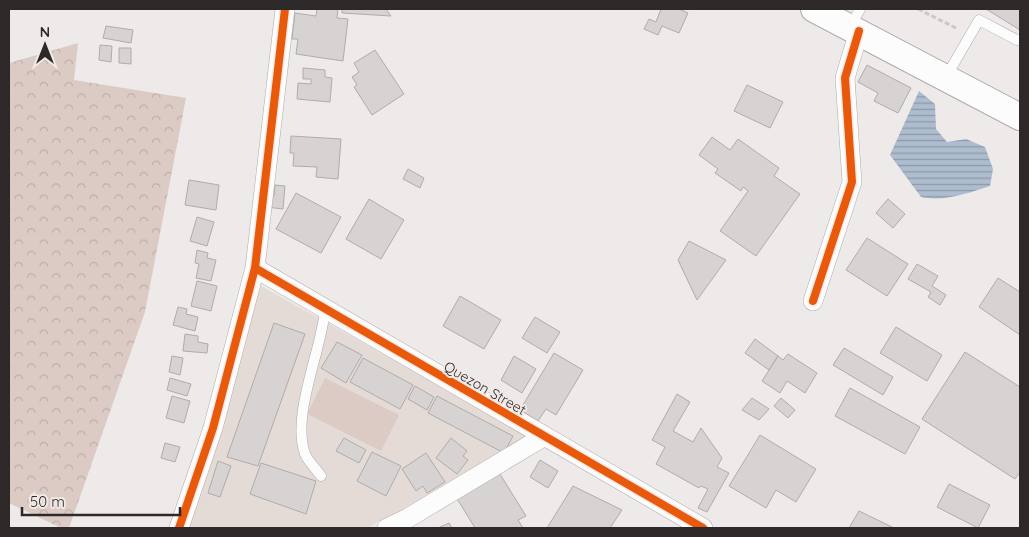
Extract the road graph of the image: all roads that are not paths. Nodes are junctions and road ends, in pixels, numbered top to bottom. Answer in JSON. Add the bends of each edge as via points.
{"nodes":[{"id":1,"x":285,"y":9,"type":"edge"},
{"id":2,"x":814,"y":9,"type":"edge"},
{"id":3,"x":856,"y":22,"type":"edge"},
{"id":4,"x":1018,"y":40,"type":"dead end"},
{"id":5,"x":946,"y":76,"type":"junction"},
{"id":6,"x":1020,"y":117,"type":"edge"},
{"id":7,"x":255,"y":268,"type":"junction"},
{"id":8,"x":813,"y":301,"type":"dead end"},
{"id":9,"x":325,"y":309,"type":"junction"},
{"id":10,"x":543,"y":437,"type":"junction"},
{"id":11,"x":321,"y":476,"type":"dead end"},
{"id":12,"x":179,"y":528,"type":"edge"},
{"id":13,"x":386,"y":528,"type":"edge"},
{"id":14,"x":703,"y":528,"type":"edge"}],
"edges":[{"from":1,"to":7,"type":"street"},
{"from":2,"to":3,"type":"main road"},
{"from":3,"to":5,"type":"main road"},
{"from":3,"to":8,"type":"street","via":[[846,78],[852,182]]},
{"from":4,"to":5,"type":"lane","via":[[979,20]]},
{"from":5,"to":6,"type":"main road"},
{"from":7,"to":9,"type":"street","name":"Quezon Street"},
{"from":7,"to":12,"type":"street","via":[[213,428]]},
{"from":9,"to":10,"type":"street","name":"Quezon Street"},
{"from":9,"to":11,"type":"lane","via":[[302,428],[305,454]]},
{"from":10,"to":13,"type":"street"},
{"from":10,"to":14,"type":"street","name":"Quezon Street"}]}
